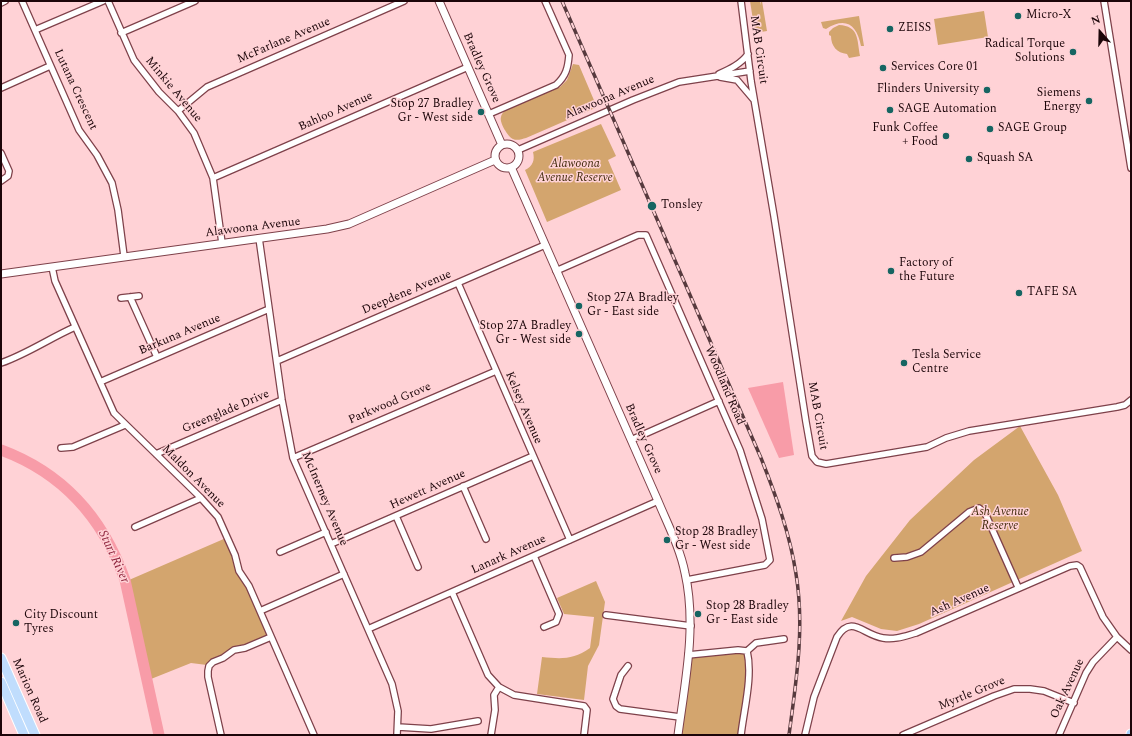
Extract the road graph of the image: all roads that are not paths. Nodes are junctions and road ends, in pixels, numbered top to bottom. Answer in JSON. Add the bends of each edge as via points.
{"nodes":[{"id":1,"x":5,"y":1,"type":"edge"},
{"id":2,"x":22,"y":1,"type":"edge"},
{"id":3,"x":103,"y":1,"type":"edge"},
{"id":4,"x":108,"y":1,"type":"edge"},
{"id":5,"x":195,"y":1,"type":"edge"},
{"id":6,"x":404,"y":1,"type":"edge"},
{"id":7,"x":439,"y":1,"type":"edge"},
{"id":8,"x":545,"y":1,"type":"edge"},
{"id":9,"x":741,"y":1,"type":"edge"},
{"id":10,"x":1104,"y":1,"type":"edge"},
{"id":11,"x":1,"y":3,"type":"edge"},
{"id":12,"x":35,"y":30,"type":"junction"},
{"id":13,"x":121,"y":33,"type":"junction"},
{"id":14,"x":748,"y":54,"type":"junction"},
{"id":15,"x":50,"y":66,"type":"junction"},
{"id":16,"x":468,"y":66,"type":"junction"},
{"id":17,"x":750,"y":71,"type":"junction"},
{"id":18,"x":714,"y":76,"type":"junction"},
{"id":19,"x":1,"y":88,"type":"edge"},
{"id":20,"x":755,"y":102,"type":"junction"},
{"id":21,"x":178,"y":111,"type":"junction"},
{"id":22,"x":489,"y":114,"type":"junction"},
{"id":23,"x":502,"y":145,"type":"junction"},
{"id":24,"x":518,"y":150,"type":"junction"},
{"id":25,"x":1,"y":153,"type":"edge"},
{"id":26,"x":496,"y":160,"type":"junction"},
{"id":27,"x":511,"y":167,"type":"junction"},
{"id":28,"x":1131,"y":168,"type":"edge"},
{"id":29,"x":213,"y":178,"type":"junction"},
{"id":30,"x":1,"y":181,"type":"edge"},
{"id":31,"x":259,"y":238,"type":"junction"},
{"id":32,"x":222,"y":243,"type":"junction"},
{"id":33,"x":545,"y":245,"type":"junction"},
{"id":34,"x":124,"y":256,"type":"junction"},
{"id":35,"x":52,"y":267,"type":"junction"},
{"id":36,"x":556,"y":271,"type":"junction"},
{"id":37,"x":1,"y":274,"type":"edge"},
{"id":38,"x":458,"y":283,"type":"junction"},
{"id":39,"x":139,"y":296,"type":"dead end"},
{"id":40,"x":130,"y":297,"type":"junction"},
{"id":41,"x":121,"y":298,"type":"dead end"},
{"id":42,"x":269,"y":309,"type":"junction"},
{"id":43,"x":75,"y":327,"type":"junction"},
{"id":44,"x":156,"y":357,"type":"junction"},
{"id":45,"x":277,"y":361,"type":"junction"},
{"id":46,"x":1,"y":363,"type":"edge"},
{"id":47,"x":496,"y":371,"type":"junction"},
{"id":48,"x":100,"y":382,"type":"junction"},
{"id":49,"x":282,"y":400,"type":"junction"},
{"id":50,"x":1131,"y":400,"type":"edge"},
{"id":51,"x":719,"y":401,"type":"junction"},
{"id":52,"x":125,"y":425,"type":"junction"},
{"id":53,"x":632,"y":440,"type":"junction"},
{"id":54,"x":61,"y":448,"type":"dead end"},
{"id":55,"x":156,"y":454,"type":"junction"},
{"id":56,"x":532,"y":456,"type":"junction"},
{"id":57,"x":293,"y":458,"type":"junction"},
{"id":58,"x":463,"y":486,"type":"junction"},
{"id":59,"x":201,"y":498,"type":"junction"},
{"id":60,"x":658,"y":501,"type":"junction"},
{"id":61,"x":396,"y":516,"type":"junction"},
{"id":62,"x":135,"y":528,"type":"dead end"},
{"id":63,"x":326,"y":532,"type":"junction"},
{"id":64,"x":486,"y":539,"type":"dead end"},
{"id":65,"x":570,"y":540,"type":"junction"},
{"id":66,"x":332,"y":544,"type":"junction"},
{"id":67,"x":280,"y":552,"type":"dead end"},
{"id":68,"x":534,"y":556,"type":"junction"},
{"id":69,"x":894,"y":558,"type":"dead end"},
{"id":70,"x":418,"y":567,"type":"dead end"},
{"id":71,"x":344,"y":574,"type":"junction"},
{"id":72,"x":687,"y":580,"type":"junction"},
{"id":73,"x":1018,"y":588,"type":"junction"},
{"id":74,"x":452,"y":592,"type":"junction"},
{"id":75,"x":260,"y":612,"type":"junction"},
{"id":76,"x":606,"y":615,"type":"dead end"},
{"id":77,"x":691,"y":626,"type":"junction"},
{"id":78,"x":544,"y":627,"type":"dead end"},
{"id":79,"x":368,"y":629,"type":"junction"},
{"id":80,"x":271,"y":637,"type":"junction"},
{"id":81,"x":1117,"y":637,"type":"junction"},
{"id":82,"x":784,"y":639,"type":"dead end"},
{"id":83,"x":1131,"y":650,"type":"edge"},
{"id":84,"x":747,"y":651,"type":"junction"},
{"id":85,"x":688,"y":655,"type":"junction"},
{"id":86,"x":1,"y":658,"type":"edge"},
{"id":87,"x":628,"y":666,"type":"dead end"},
{"id":88,"x":1,"y":682,"type":"edge"},
{"id":89,"x":499,"y":687,"type":"junction"},
{"id":90,"x":1074,"y":703,"type":"junction"},
{"id":91,"x":680,"y":717,"type":"junction"},
{"id":92,"x":478,"y":721,"type":"dead end"},
{"id":93,"x":398,"y":727,"type":"junction"},
{"id":94,"x":24,"y":735,"type":"edge"},
{"id":95,"x":35,"y":735,"type":"edge"},
{"id":96,"x":221,"y":735,"type":"edge"},
{"id":97,"x":314,"y":735,"type":"edge"},
{"id":98,"x":397,"y":735,"type":"edge"},
{"id":99,"x":490,"y":735,"type":"edge"},
{"id":100,"x":584,"y":735,"type":"edge"},
{"id":101,"x":678,"y":735,"type":"edge"},
{"id":102,"x":740,"y":735,"type":"edge"},
{"id":103,"x":805,"y":735,"type":"edge"},
{"id":104,"x":903,"y":735,"type":"edge"},
{"id":105,"x":1059,"y":735,"type":"edge"}],
"edges":[{"from":1,"to":11,"type":"street"},
{"from":2,"to":12,"type":"street","name":"Lutana Crescent"},
{"from":3,"to":12,"type":"street"},
{"from":4,"to":13,"type":"street","name":"Minkie Avenue"},
{"from":5,"to":13,"type":"street"},
{"from":6,"to":21,"type":"street","name":"McFarlane Avenue","via":[[207,86]]},
{"from":7,"to":16,"type":"street","name":"Bradley Grove"},
{"from":8,"to":22,"type":"street","via":[[569,55],[564,77],[556,85]]},
{"from":9,"to":14,"type":"street","name":"MAB Circuit"},
{"from":10,"to":28,"type":"street"},
{"from":12,"to":15,"type":"street","name":"Lutana Crescent"},
{"from":13,"to":21,"type":"street","name":"Minkie Avenue","via":[[134,60]]},
{"from":14,"to":17,"type":"street","name":"MAB Circuit"},
{"from":14,"to":18,"type":"street","name":"Alawoona Avenue","via":[[734,67]]},
{"from":15,"to":19,"type":"street"},
{"from":15,"to":34,"type":"street","name":"Lutana Crescent","via":[[79,130],[98,155],[112,183]]},
{"from":16,"to":22,"type":"street","name":"Bradley Grove"},
{"from":16,"to":29,"type":"street","name":"Bahloo Avenue"},
{"from":17,"to":18,"type":"street","name":"Alawoona Avenue"},
{"from":17,"to":20,"type":"street","name":"MAB Circuit"},
{"from":18,"to":20,"type":"street","name":"MAB Circuit","via":[[737,80]]},
{"from":18,"to":24,"type":"street","name":"Alawoona Avenue","via":[[679,82]]},
{"from":20,"to":50,"type":"street","name":"MAB Circuit","via":[[810,449],[817,462],[826,464],[927,447],[969,431],[1117,407]]},
{"from":21,"to":29,"type":"street","name":"Minkie Avenue","via":[[194,132]]},
{"from":22,"to":23,"type":"street","name":"Bradley Grove"},
{"from":23,"to":24,"type":"street","via":[[509,144]]},
{"from":23,"to":26,"type":"street","via":[[496,150]]},
{"from":24,"to":27,"type":"street","via":[[519,158]]},
{"from":25,"to":30,"type":"street","via":[[9,171],[8,176]]},
{"from":26,"to":27,"type":"street","via":[[503,167]]},
{"from":26,"to":31,"type":"street","name":"Alawoona Avenue","via":[[349,224]]},
{"from":27,"to":33,"type":"street","name":"Bradley Grove"},
{"from":29,"to":32,"type":"street","name":"Minkie Avenue"},
{"from":31,"to":32,"type":"street","name":"Alawoona Avenue"},
{"from":31,"to":42,"type":"street","name":"McInerney Avenue"},
{"from":32,"to":34,"type":"street","name":"Alawoona Avenue"},
{"from":33,"to":36,"type":"street","name":"Bradley Grove"},
{"from":33,"to":38,"type":"street","name":"Deepdene Avenue"},
{"from":34,"to":35,"type":"street","name":"Alawoona Avenue"},
{"from":35,"to":37,"type":"street","name":"Alawoona Avenue"},
{"from":35,"to":43,"type":"street","name":"Maldon Avenue","via":[[55,281]]},
{"from":36,"to":51,"type":"street","name":"Woodland Road","via":[[638,235],[646,236]]},
{"from":36,"to":53,"type":"street","name":"Bradley Grove"},
{"from":38,"to":45,"type":"street","name":"Deepdene Avenue"},
{"from":38,"to":47,"type":"street","name":"Kelsey Avenue"},
{"from":39,"to":40,"type":"street"},
{"from":40,"to":41,"type":"street"},
{"from":40,"to":44,"type":"street"},
{"from":42,"to":44,"type":"street","name":"Barkuna Avenue"},
{"from":42,"to":45,"type":"street","name":"McInerney Avenue"},
{"from":43,"to":46,"type":"street","via":[[31,351]]},
{"from":43,"to":48,"type":"street","name":"Maldon Avenue"},
{"from":44,"to":48,"type":"street","name":"Barkuna Avenue"},
{"from":45,"to":49,"type":"street","name":"McInerney Avenue"},
{"from":47,"to":56,"type":"street","name":"Kelsey Avenue"},
{"from":47,"to":57,"type":"street","name":"Parkwood Grove"},
{"from":48,"to":52,"type":"street","name":"Maldon Avenue","via":[[114,413]]},
{"from":49,"to":55,"type":"street","name":"Greenglade Drive"},
{"from":49,"to":57,"type":"street","name":"McInerney Avenue"},
{"from":51,"to":53,"type":"street"},
{"from":51,"to":72,"type":"street","name":"Woodland Road","via":[[740,450],[762,519],[770,560],[765,565]]},
{"from":52,"to":54,"type":"street","via":[[73,447]]},
{"from":52,"to":55,"type":"street","name":"Maldon Avenue"},
{"from":53,"to":60,"type":"street","name":"Bradley Grove"},
{"from":55,"to":59,"type":"street","name":"Maldon Avenue"},
{"from":56,"to":58,"type":"street","name":"Hewett Avenue"},
{"from":56,"to":65,"type":"street","name":"Kelsey Avenue"},
{"from":57,"to":63,"type":"street","name":"McInerney Avenue"},
{"from":58,"to":61,"type":"street","name":"Hewett Avenue"},
{"from":58,"to":64,"type":"street"},
{"from":59,"to":62,"type":"street"},
{"from":59,"to":75,"type":"street","name":"Maldon Avenue","via":[[218,516],[239,571],[249,586]]},
{"from":60,"to":65,"type":"street","name":"Lanark Avenue"},
{"from":60,"to":72,"type":"street","name":"Bradley Grove"},
{"from":61,"to":66,"type":"street","name":"Hewett Avenue"},
{"from":61,"to":70,"type":"street"},
{"from":63,"to":66,"type":"street","name":"McInerney Avenue"},
{"from":63,"to":67,"type":"street"},
{"from":65,"to":68,"type":"street","name":"Lanark Avenue"},
{"from":66,"to":71,"type":"street","name":"McInerney Avenue"},
{"from":68,"to":74,"type":"street","name":"Lanark Avenue"},
{"from":68,"to":78,"type":"street","via":[[559,614],[556,622]]},
{"from":69,"to":73,"type":"street","via":[[921,552],[969,512],[979,508],[986,513]]},
{"from":71,"to":75,"type":"street"},
{"from":71,"to":79,"type":"street","name":"McInerney Avenue"},
{"from":72,"to":77,"type":"street","name":"Bradley Grove"},
{"from":73,"to":81,"type":"street","name":"Ash Avenue","via":[[1077,565],[1082,569],[1103,617]]},
{"from":73,"to":103,"type":"street","name":"Ash Avenue","via":[[916,633],[898,638],[883,638],[855,626],[842,629],[814,697]]},
{"from":74,"to":79,"type":"street","name":"Lanark Avenue"},
{"from":74,"to":89,"type":"street","via":[[488,675]]},
{"from":75,"to":80,"type":"street","name":"Maldon Avenue"},
{"from":76,"to":77,"type":"street"},
{"from":77,"to":85,"type":"street","name":"Bradley Grove"},
{"from":79,"to":93,"type":"street","name":"McInerney Avenue","via":[[392,684],[398,711]]},
{"from":80,"to":96,"type":"street","via":[[234,650],[209,666],[208,677]]},
{"from":80,"to":97,"type":"street","name":"Maldon Avenue"},
{"from":81,"to":83,"type":"street"},
{"from":81,"to":90,"type":"street","name":"Oak Avenue","via":[[1092,662]]},
{"from":82,"to":84,"type":"street","via":[[756,643]]},
{"from":84,"to":85,"type":"street"},
{"from":84,"to":102,"type":"street","via":[[748,681]]},
{"from":85,"to":91,"type":"street","name":"Bradley Grove"},
{"from":86,"to":95,"type":"main road","name":"Marion Road"},
{"from":87,"to":91,"type":"street","via":[[621,675],[613,699],[616,706]]},
{"from":88,"to":94,"type":"main road","name":"Marion Road"},
{"from":89,"to":99,"type":"street","via":[[494,695],[495,710]]},
{"from":89,"to":100,"type":"street","via":[[514,695],[581,704],[587,712]]},
{"from":90,"to":104,"type":"street","name":"Myrtle Grove","via":[[1044,691],[1014,689]]},
{"from":90,"to":105,"type":"street","name":"Oak Avenue"},
{"from":91,"to":101,"type":"street","name":"Bradley Grove"},
{"from":92,"to":93,"type":"street","via":[[431,729]]},
{"from":93,"to":98,"type":"street","name":"McInerney Avenue"}]}
